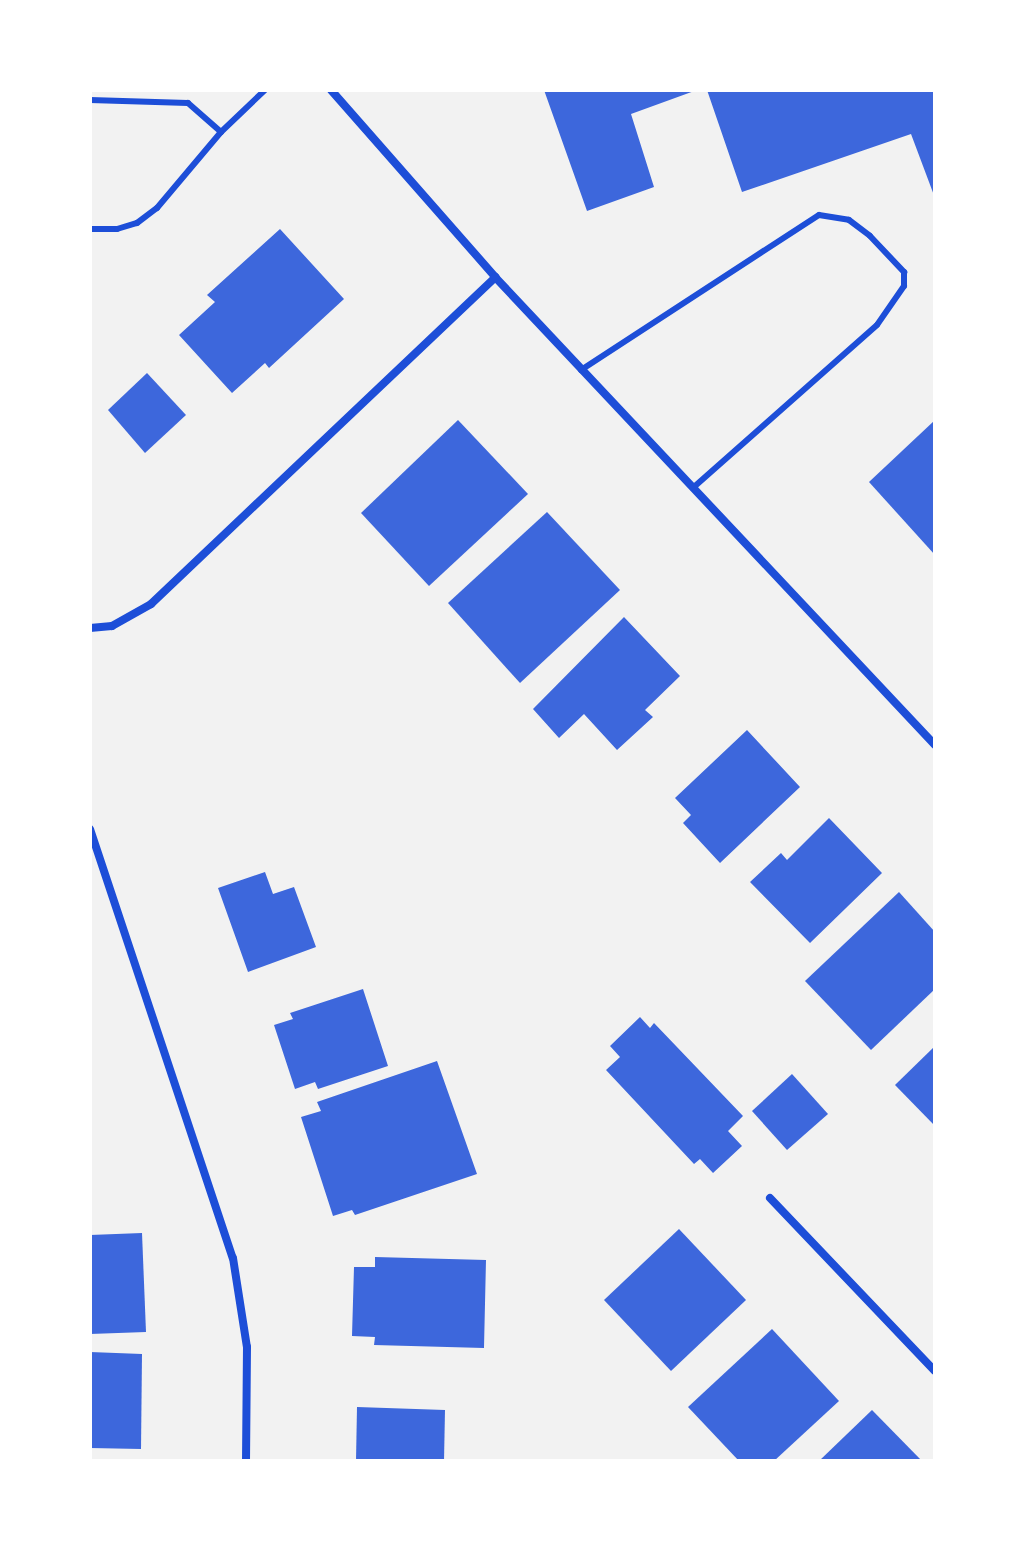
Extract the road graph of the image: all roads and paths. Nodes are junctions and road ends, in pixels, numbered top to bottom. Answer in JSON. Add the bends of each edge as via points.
{"nodes":[{"id":1,"x":265,"y":90,"type":"edge"},
{"id":2,"x":331,"y":90,"type":"edge"},
{"id":3,"x":90,"y":100,"type":"edge"},
{"id":4,"x":221,"y":132,"type":"junction"},
{"id":5,"x":90,"y":229,"type":"edge"},
{"id":6,"x":495,"y":277,"type":"junction"},
{"id":7,"x":581,"y":370,"type":"junction"},
{"id":8,"x":693,"y":488,"type":"junction"},
{"id":9,"x":90,"y":628,"type":"edge"},
{"id":10,"x":935,"y":745,"type":"edge"},
{"id":11,"x":90,"y":829,"type":"edge"},
{"id":12,"x":770,"y":1198,"type":"dead end"},
{"id":13,"x":935,"y":1371,"type":"edge"},
{"id":14,"x":246,"y":1461,"type":"edge"}],
"edges":[{"from":1,"to":4,"type":"lane"},
{"from":2,"to":6,"type":"street"},
{"from":3,"to":4,"type":"lane","via":[[188,103]]},
{"from":4,"to":5,"type":"lane","via":[[157,208],[137,223]]},
{"from":6,"to":7,"type":"street"},
{"from":6,"to":9,"type":"street","via":[[151,604],[112,626]]},
{"from":7,"to":8,"type":"street"},
{"from":7,"to":8,"type":"lane","via":[[819,215],[849,220],[870,236],[904,272],[904,286],[877,325]]},
{"from":8,"to":10,"type":"street"},
{"from":11,"to":14,"type":"street","via":[[233,1258],[247,1347]]},
{"from":12,"to":13,"type":"street"}]}
